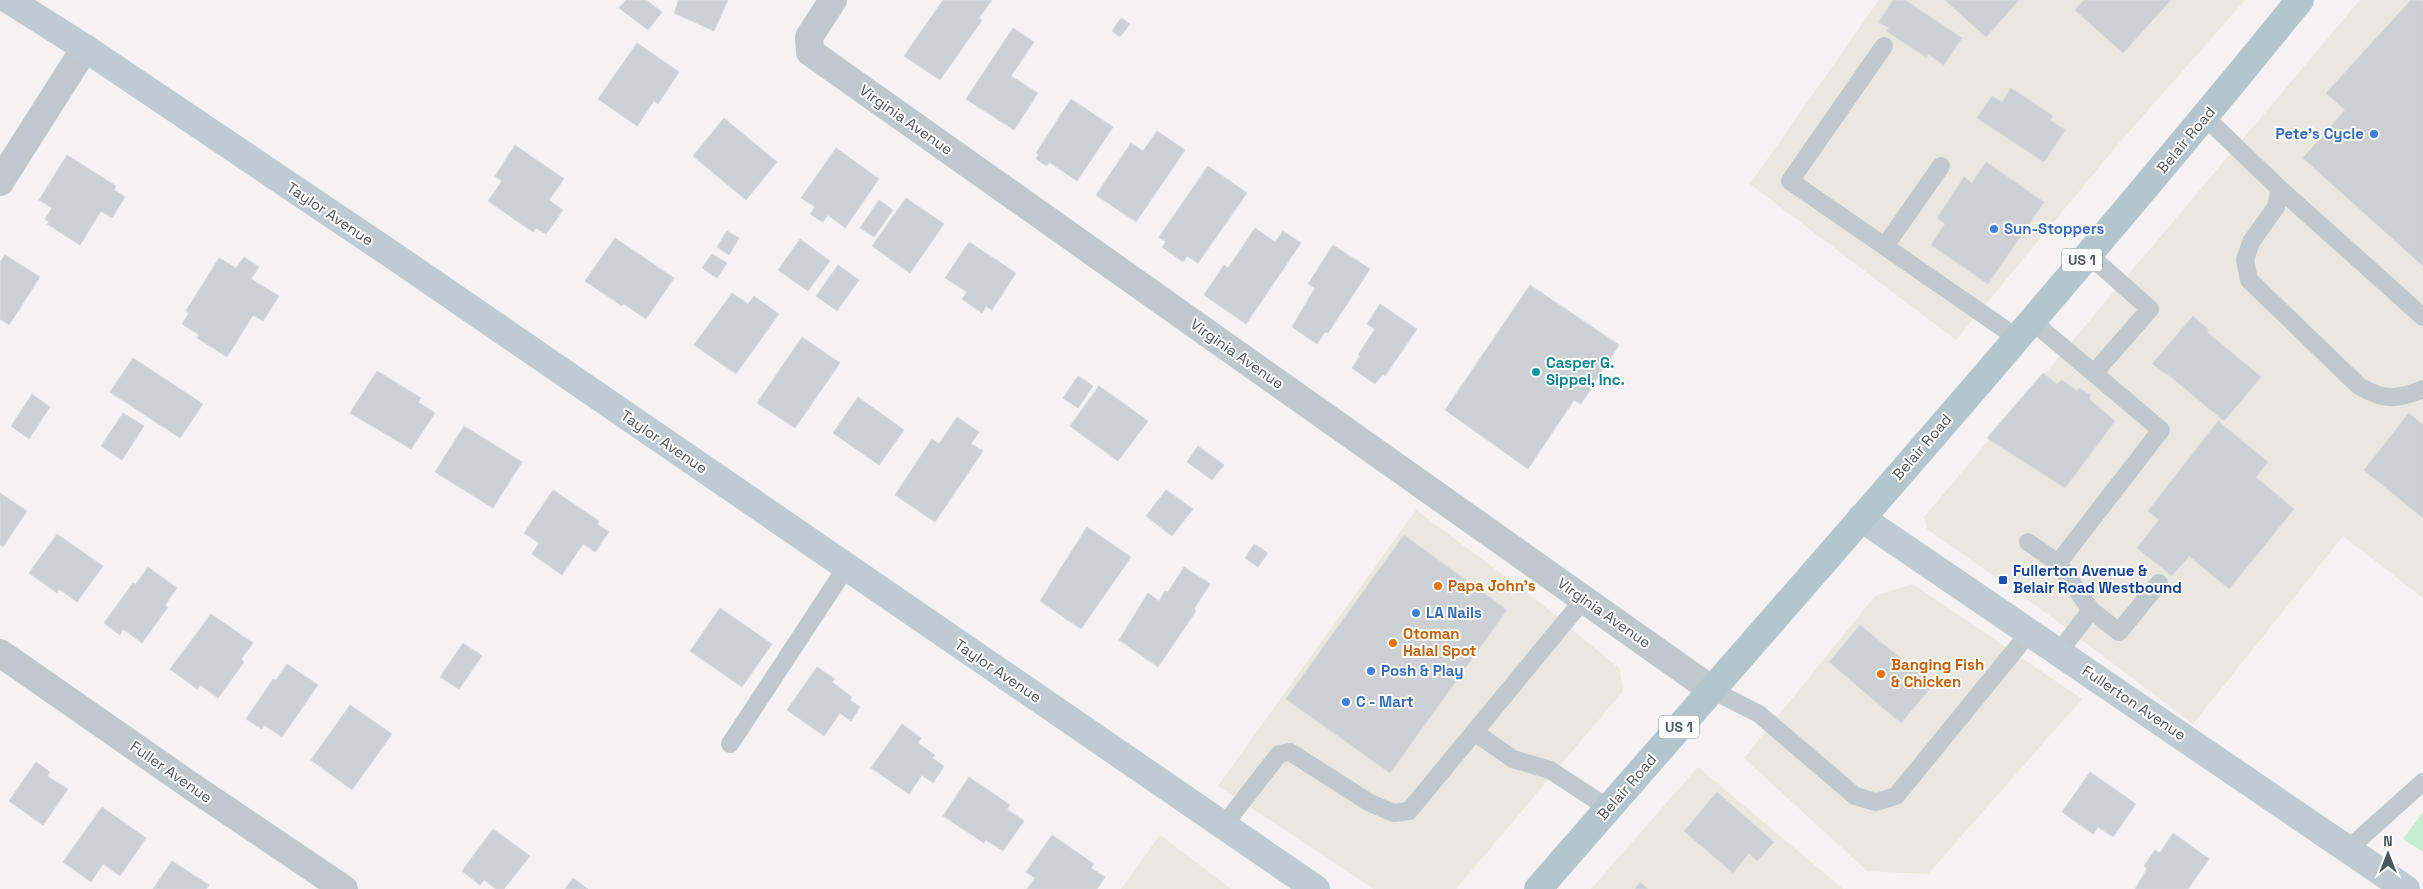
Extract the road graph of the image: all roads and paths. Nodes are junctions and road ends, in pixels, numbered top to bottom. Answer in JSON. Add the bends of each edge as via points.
{"nodes":[{"id":1,"x":9,"y":0,"type":"edge"},
{"id":2,"x":833,"y":0,"type":"edge"},
{"id":3,"x":2300,"y":0,"type":"edge"},
{"id":4,"x":1884,"y":46,"type":"dead end"},
{"id":5,"x":85,"y":48,"type":"junction"},
{"id":6,"x":2206,"y":117,"type":"junction"},
{"id":7,"x":1941,"y":166,"type":"dead end"},
{"id":8,"x":0,"y":182,"type":"edge"},
{"id":9,"x":2280,"y":189,"type":"junction"},
{"id":10,"x":1885,"y":246,"type":"junction"},
{"id":11,"x":2088,"y":254,"type":"junction"},
{"id":12,"x":2423,"y":316,"type":"edge"},
{"id":13,"x":2024,"y":329,"type":"junction"},
{"id":14,"x":2094,"y":373,"type":"junction"},
{"id":15,"x":2423,"y":389,"type":"edge"},
{"id":16,"x":1861,"y":518,"type":"junction"},
{"id":17,"x":2028,"y":542,"type":"dead end"},
{"id":18,"x":2058,"y":563,"type":"junction"},
{"id":19,"x":847,"y":566,"type":"junction"},
{"id":20,"x":2159,"y":582,"type":"dead end"},
{"id":21,"x":1584,"y":599,"type":"junction"},
{"id":22,"x":2091,"y":610,"type":"junction"},
{"id":23,"x":2029,"y":633,"type":"junction"},
{"id":24,"x":2059,"y":652,"type":"junction"},
{"id":25,"x":0,"y":653,"type":"edge"},
{"id":26,"x":1712,"y":690,"type":"junction"},
{"id":27,"x":1474,"y":732,"type":"junction"},
{"id":28,"x":730,"y":744,"type":"dead end"},
{"id":29,"x":2423,"y":782,"type":"edge"},
{"id":30,"x":1608,"y":808,"type":"junction"},
{"id":31,"x":1224,"y":825,"type":"junction"},
{"id":32,"x":2347,"y":850,"type":"junction"},
{"id":33,"x":344,"y":889,"type":"edge"},
{"id":34,"x":1316,"y":889,"type":"edge"},
{"id":35,"x":1538,"y":889,"type":"edge"},
{"id":36,"x":2406,"y":889,"type":"edge"}],
"edges":[{"from":1,"to":5,"type":"main road","name":"Taylor Avenue"},
{"from":2,"to":21,"type":"street","name":"Virginia Avenue","via":[[809,37],[810,52]]},
{"from":3,"to":6,"type":"main road","name":"Belair Road","number":"US 1"},
{"from":4,"to":10,"type":"lane","via":[[1790,181]]},
{"from":5,"to":8,"type":"street"},
{"from":5,"to":19,"type":"main road","name":"Taylor Avenue"},
{"from":6,"to":9,"type":"lane"},
{"from":6,"to":11,"type":"main road","name":"Belair Road","number":"US 1"},
{"from":7,"to":10,"type":"lane"},
{"from":9,"to":12,"type":"lane"},
{"from":9,"to":15,"type":"lane","via":[[2276,207],[2251,242],[2245,260],[2249,280],[2359,386],[2377,396],[2396,398]]},
{"from":10,"to":13,"type":"lane"},
{"from":11,"to":13,"type":"main road","name":"Belair Road","number":"US 1"},
{"from":11,"to":14,"type":"lane","via":[[2150,309]]},
{"from":13,"to":14,"type":"lane"},
{"from":13,"to":16,"type":"main road","name":"Belair Road","number":"US 1"},
{"from":14,"to":18,"type":"lane","via":[[2161,430]]},
{"from":16,"to":23,"type":"main road","name":"Fullerton Avenue"},
{"from":16,"to":26,"type":"main road","name":"Belair Road","number":"US 1"},
{"from":17,"to":18,"type":"lane"},
{"from":18,"to":22,"type":"lane"},
{"from":19,"to":28,"type":"lane"},
{"from":19,"to":31,"type":"main road","name":"Taylor Avenue"},
{"from":20,"to":22,"type":"lane","via":[[2119,632]]},
{"from":21,"to":26,"type":"street","name":"Virginia Avenue"},
{"from":21,"to":27,"type":"lane"},
{"from":22,"to":24,"type":"lane"},
{"from":23,"to":24,"type":"main road","name":"Fullerton Avenue"},
{"from":23,"to":26,"type":"lane","via":[[1896,796],[1876,802],[1855,796],[1759,714]]},
{"from":24,"to":32,"type":"main road","name":"Fullerton Avenue"},
{"from":25,"to":33,"type":"street","name":"Fuller Avenue"},
{"from":26,"to":30,"type":"main road","name":"Belair Road","number":"US 1"},
{"from":27,"to":30,"type":"lane","via":[[1513,759],[1550,770]]},
{"from":27,"to":31,"type":"lane","via":[[1410,811],[1394,813],[1370,802],[1290,752],[1279,754]]},
{"from":29,"to":32,"type":"lane"},
{"from":30,"to":35,"type":"main road","name":"Belair Road","number":"US 1"},
{"from":31,"to":34,"type":"main road","name":"Taylor Avenue"},
{"from":32,"to":36,"type":"main road","name":"Fullerton Avenue"}]}
